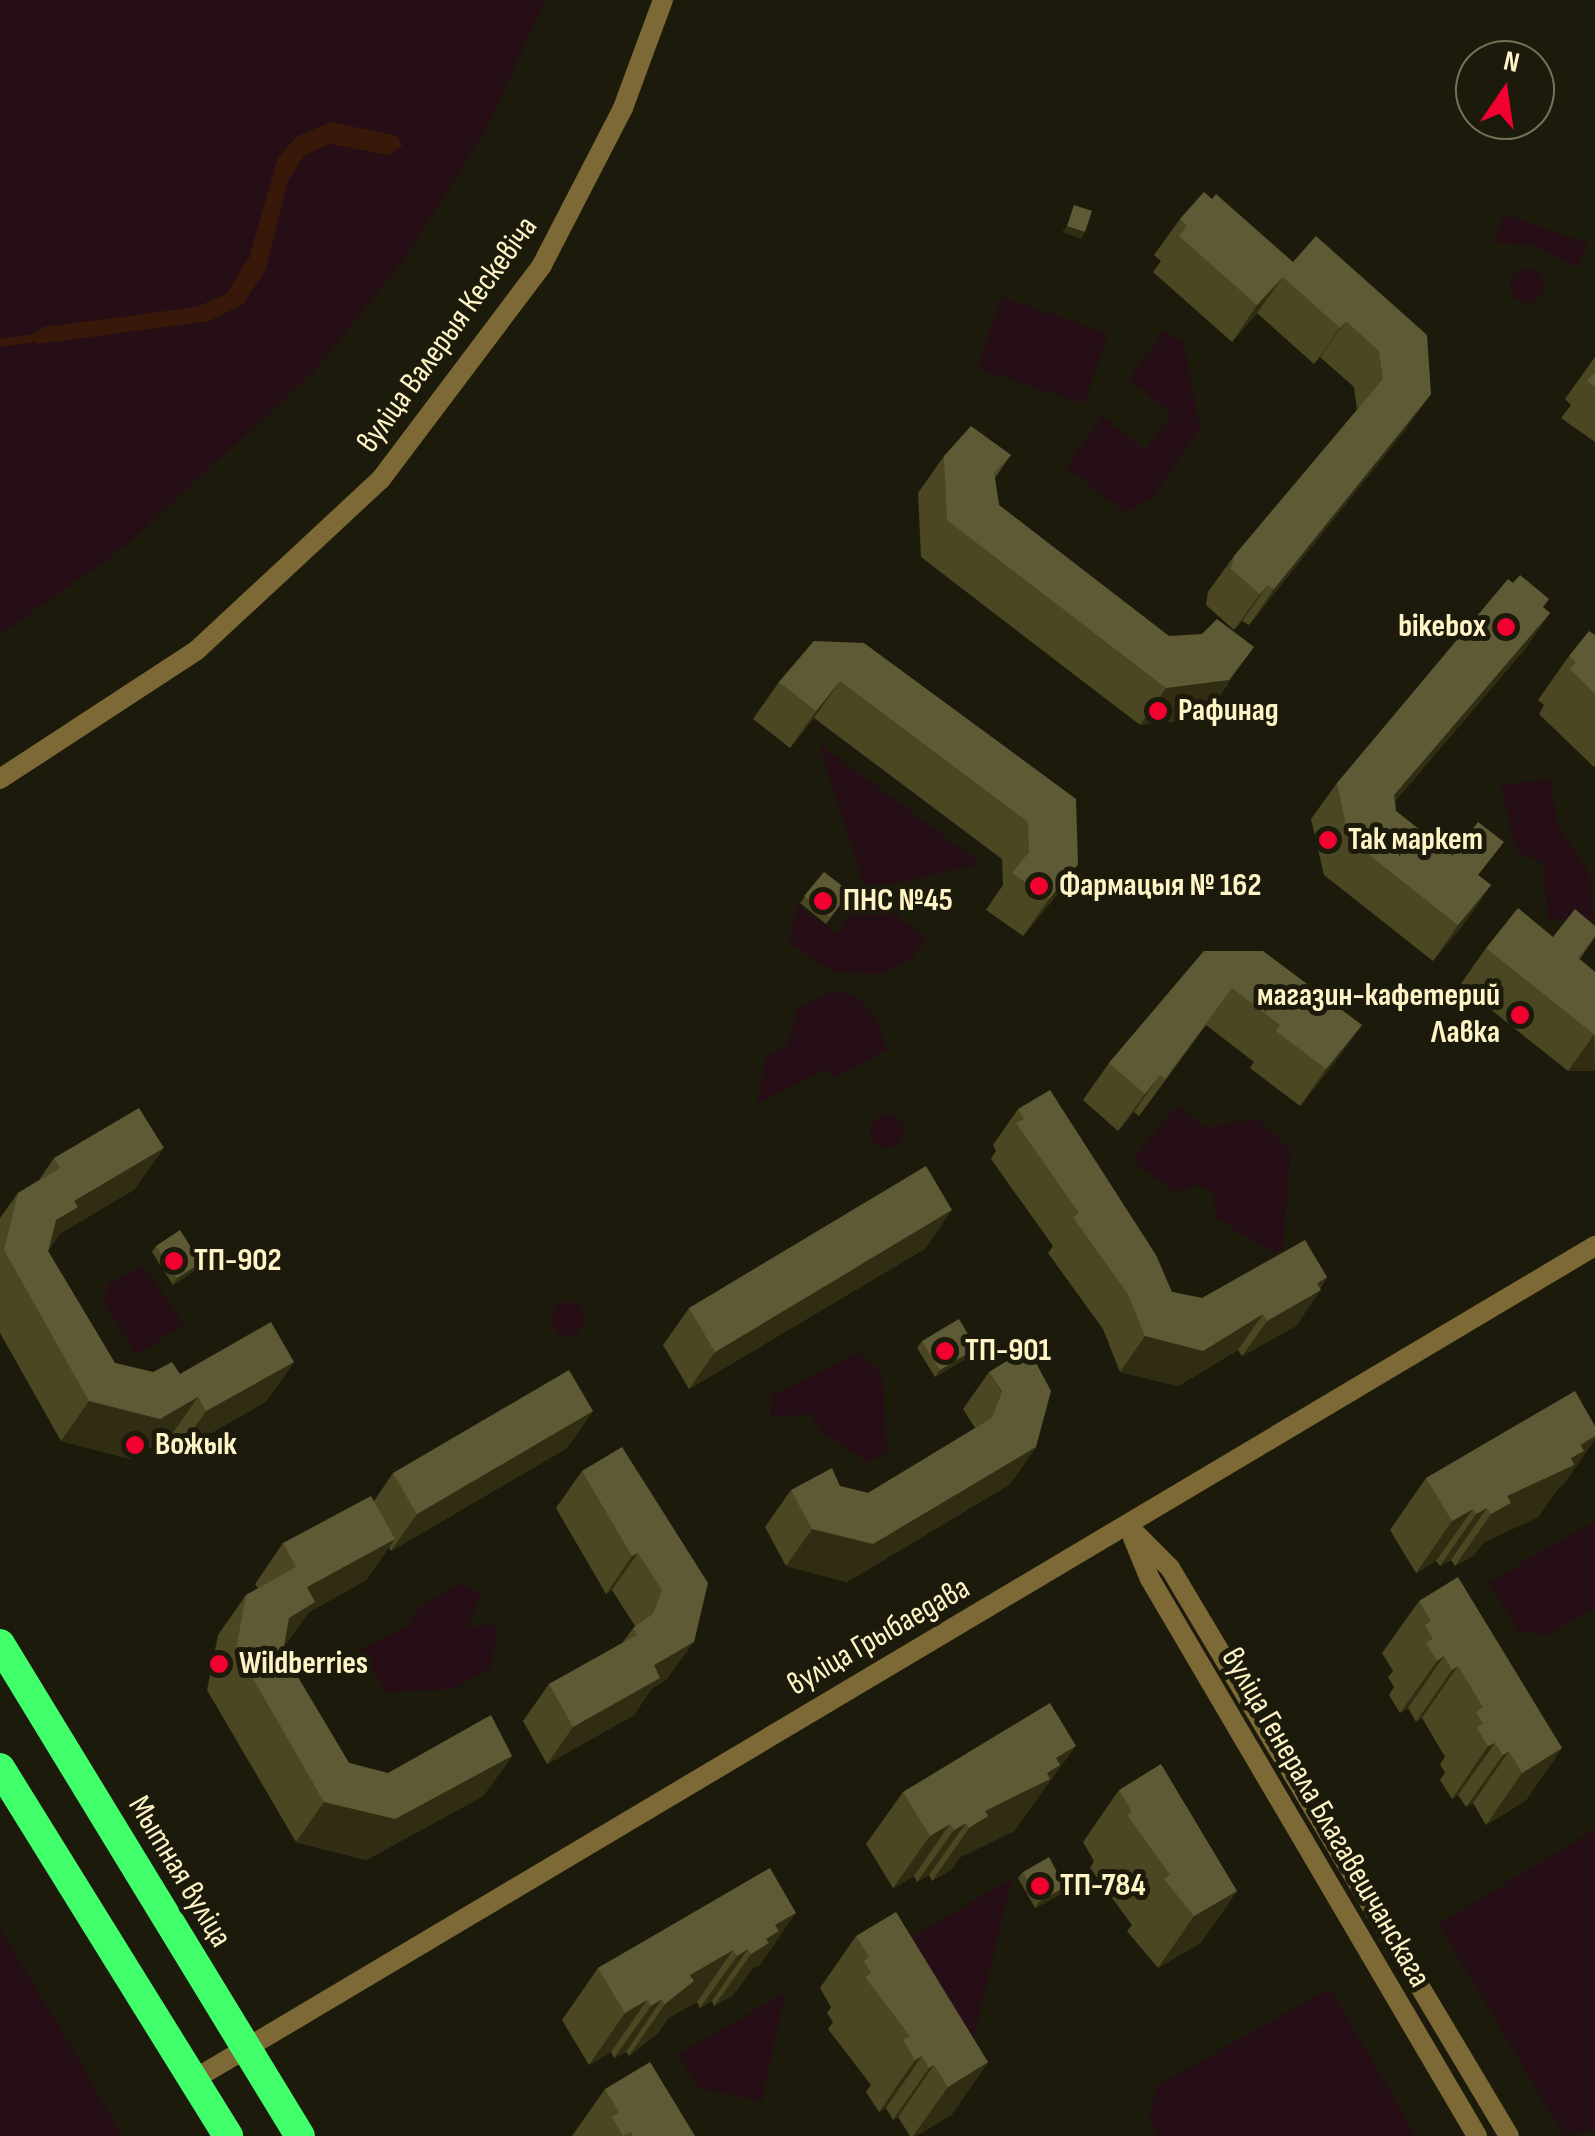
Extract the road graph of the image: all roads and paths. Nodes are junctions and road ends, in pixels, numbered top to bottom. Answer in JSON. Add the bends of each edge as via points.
{"nodes":[{"id":1,"x":663,"y":0,"type":"edge"},
{"id":2,"x":0,"y":779,"type":"edge"},
{"id":3,"x":1595,"y":1246,"type":"edge"},
{"id":4,"x":1129,"y":1527,"type":"junction"},
{"id":5,"x":0,"y":1644,"type":"edge"},
{"id":6,"x":0,"y":1768,"type":"edge"},
{"id":7,"x":245,"y":2048,"type":"junction"},
{"id":8,"x":192,"y":2080,"type":"junction"},
{"id":9,"x":228,"y":2136,"type":"edge"},
{"id":10,"x":300,"y":2136,"type":"edge"},
{"id":11,"x":1477,"y":2136,"type":"edge"},
{"id":12,"x":1509,"y":2136,"type":"edge"}],
"edges":[{"from":1,"to":2,"type":"street","name":"вуліца Валерыя Кескевіча","via":[[623,108],[542,265],[381,479],[197,650]]},
{"from":3,"to":4,"type":"street","name":"вуліца Грыбаедава"},
{"from":4,"to":7,"type":"street","name":"вуліца Грыбаедава"},
{"from":4,"to":11,"type":"street","name":"вуліца Генерала Благавешчанскага","via":[[1150,1578]]},
{"from":4,"to":12,"type":"street","via":[[1170,1568]]},
{"from":5,"to":7,"type":"highway","name":"Мытная вуліца"},
{"from":6,"to":8,"type":"highway"},
{"from":7,"to":8,"type":"street","name":"вуліца Грыбаедава"},
{"from":7,"to":10,"type":"highway","name":"Мытная вуліца"},
{"from":8,"to":9,"type":"highway"}]}
